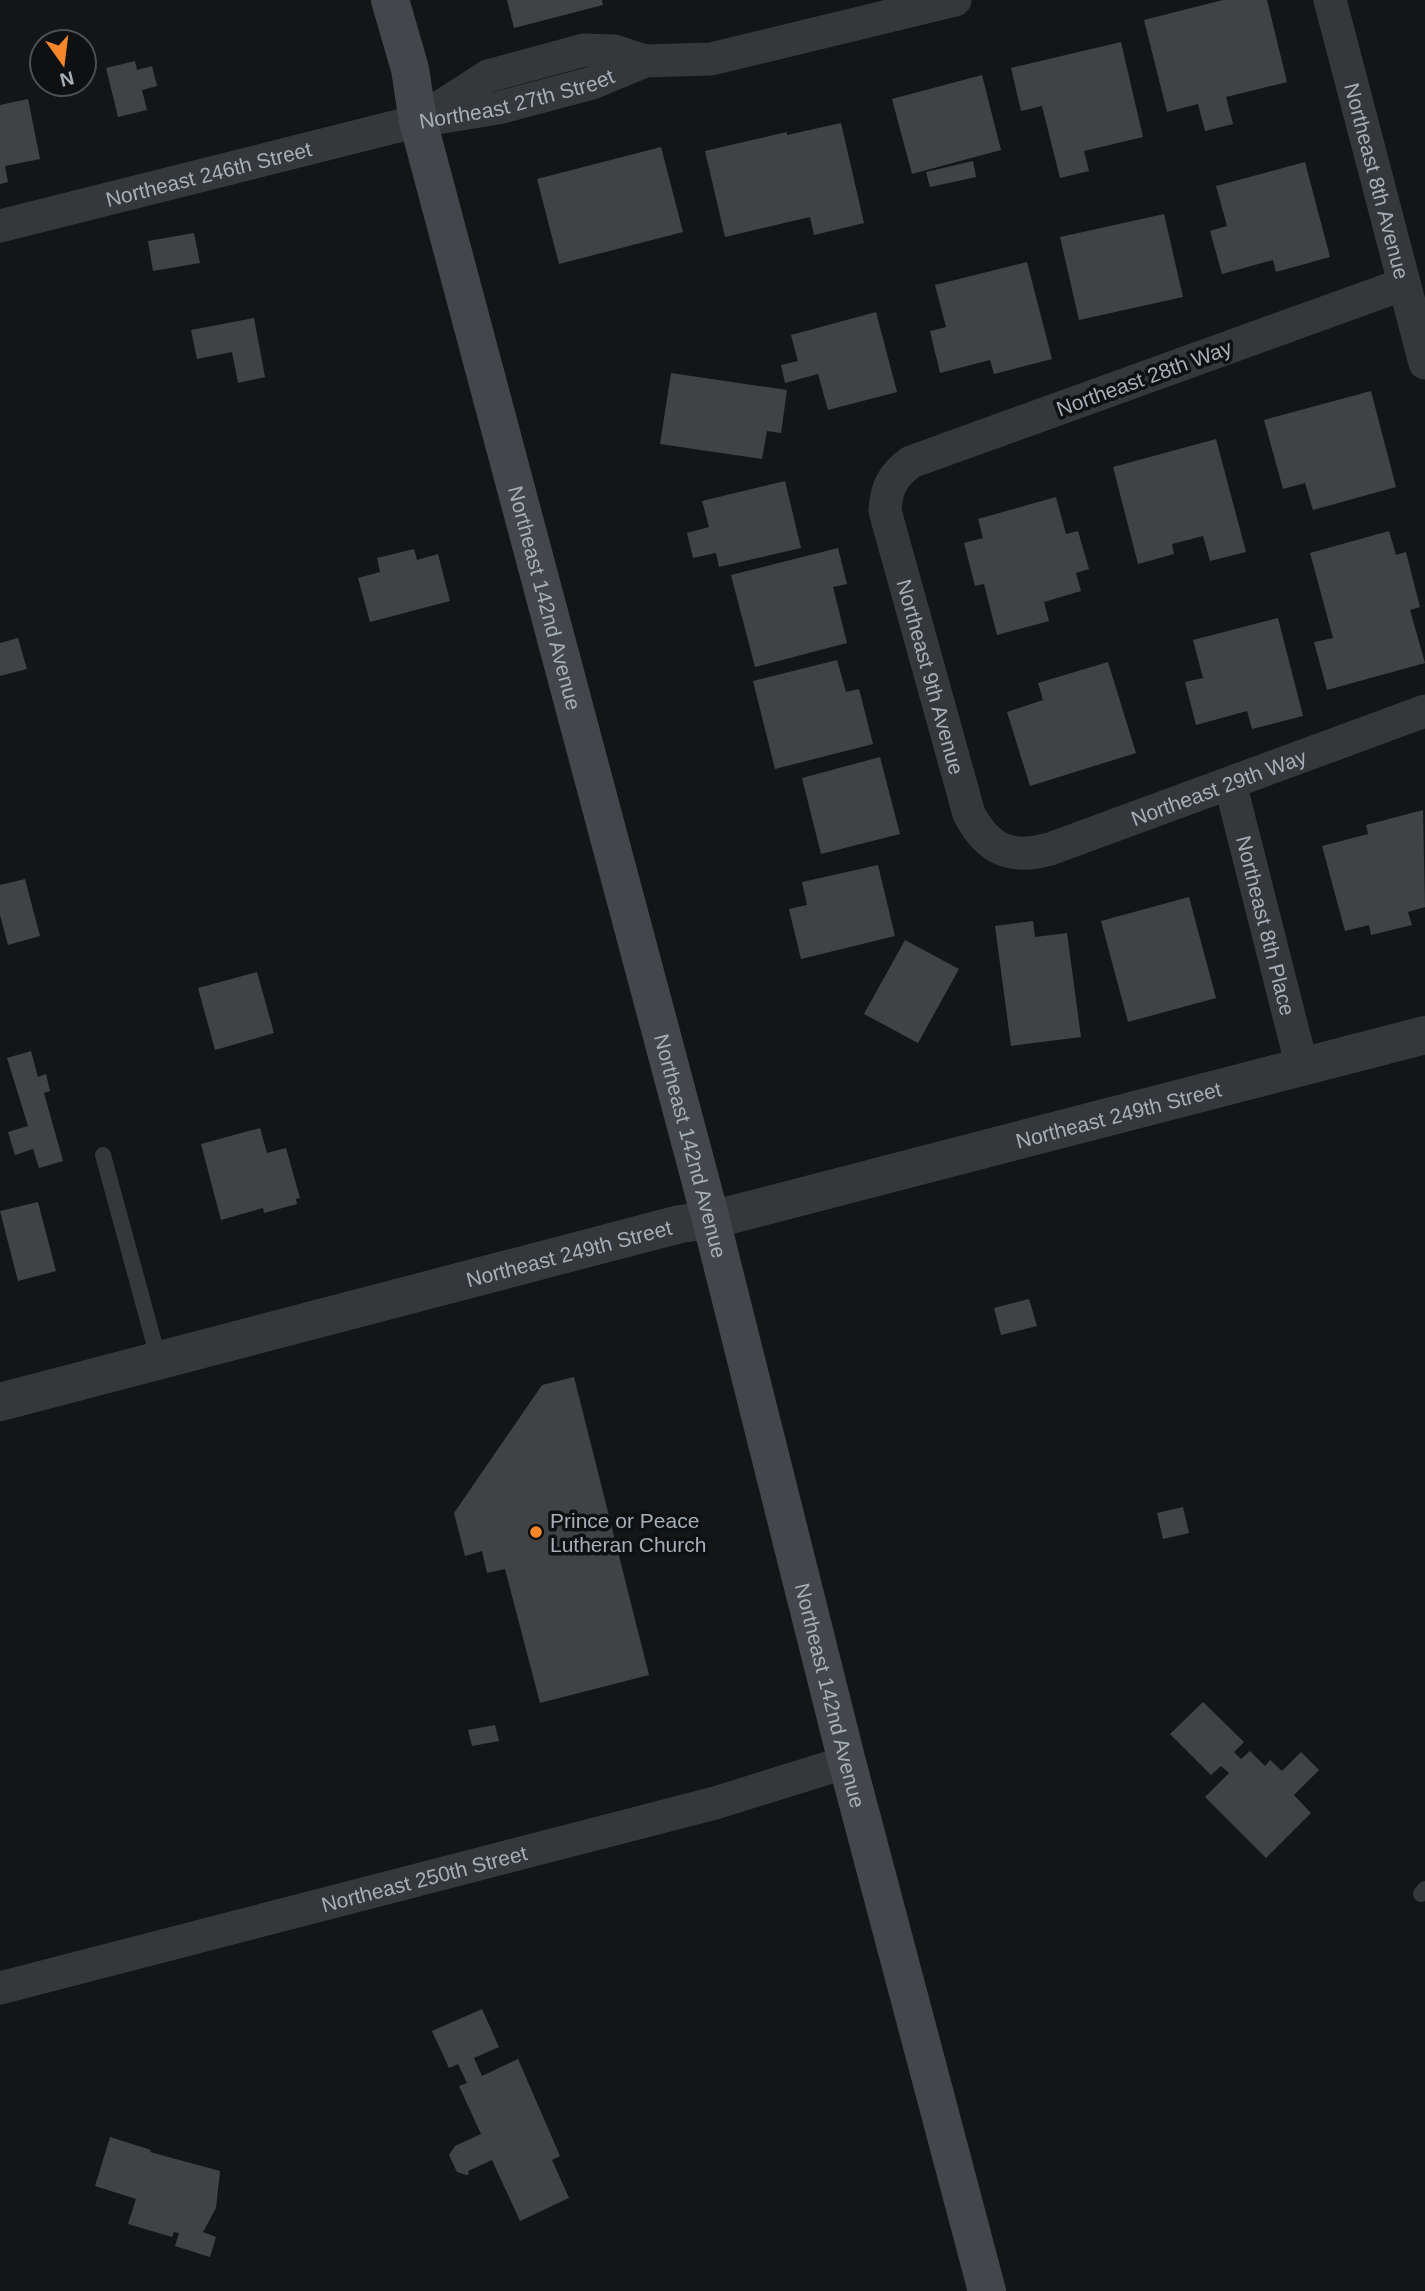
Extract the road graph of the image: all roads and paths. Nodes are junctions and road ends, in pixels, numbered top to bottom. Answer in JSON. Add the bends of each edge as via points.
{"nodes":[{"id":1,"x":390,"y":0,"type":"edge"},
{"id":2,"x":955,"y":0,"type":"edge"},
{"id":3,"x":1330,"y":0,"type":"edge"},
{"id":4,"x":418,"y":121,"type":"junction"},
{"id":5,"x":0,"y":226,"type":"edge"},
{"id":6,"x":1404,"y":284,"type":"junction"},
{"id":7,"x":1425,"y":363,"type":"edge"},
{"id":8,"x":890,"y":482,"type":"joint"},
{"id":9,"x":1425,"y":711,"type":"edge"},
{"id":10,"x":1230,"y":783,"type":"junction"},
{"id":11,"x":1011,"y":853,"type":"joint"},
{"id":12,"x":1425,"y":1035,"type":"edge"},
{"id":13,"x":1302,"y":1067,"type":"junction"},
{"id":14,"x":103,"y":1155,"type":"dead end"},
{"id":15,"x":711,"y":1220,"type":"junction"},
{"id":16,"x":159,"y":1361,"type":"junction"},
{"id":17,"x":0,"y":1402,"type":"edge"},
{"id":18,"x":847,"y":1762,"type":"junction"},
{"id":19,"x":0,"y":1989,"type":"edge"},
{"id":20,"x":987,"y":2291,"type":"edge"}],
"edges":[{"from":1,"to":4,"type":"main road","name":"Northeast 142nd Avenue","via":[[410,69]]},
{"from":2,"to":4,"type":"street","name":"Northeast 27th Street","via":[[711,60],[645,61],[592,83],[498,108]]},
{"from":3,"to":6,"type":"street","name":"Northeast 8th Avenue"},
{"from":4,"to":5,"type":"street","name":"Northeast 246th Street"},
{"from":4,"to":15,"type":"main road","name":"Northeast 142nd Avenue"},
{"from":6,"to":7,"type":"street","name":"Northeast 8th Avenue"},
{"from":6,"to":8,"type":"street","name":"Northeast 28th Way","via":[[911,462]]},
{"from":8,"to":11,"type":"street","name":"Northeast 9th Avenue","via":[[885,511],[969,814],[993,845]]},
{"from":9,"to":10,"type":"street","name":"Northeast 29th Way"},
{"from":10,"to":11,"type":"street","name":"Northeast 29th Way","via":[[1050,849]]},
{"from":10,"to":13,"type":"street","name":"Northeast 8th Place"},
{"from":12,"to":13,"type":"street","name":"Northeast 249th Street"},
{"from":13,"to":15,"type":"street","name":"Northeast 249th Street"},
{"from":14,"to":16,"type":"lane"},
{"from":15,"to":16,"type":"street","name":"Northeast 249th Street","via":[[680,1224]]},
{"from":15,"to":18,"type":"main road","name":"Northeast 142nd Avenue"},
{"from":16,"to":17,"type":"street","name":"Northeast 249th Street"},
{"from":18,"to":19,"type":"street","name":"Northeast 250th Street","via":[[715,1802]]},
{"from":18,"to":20,"type":"main road","name":"Northeast 142nd Avenue"}]}
